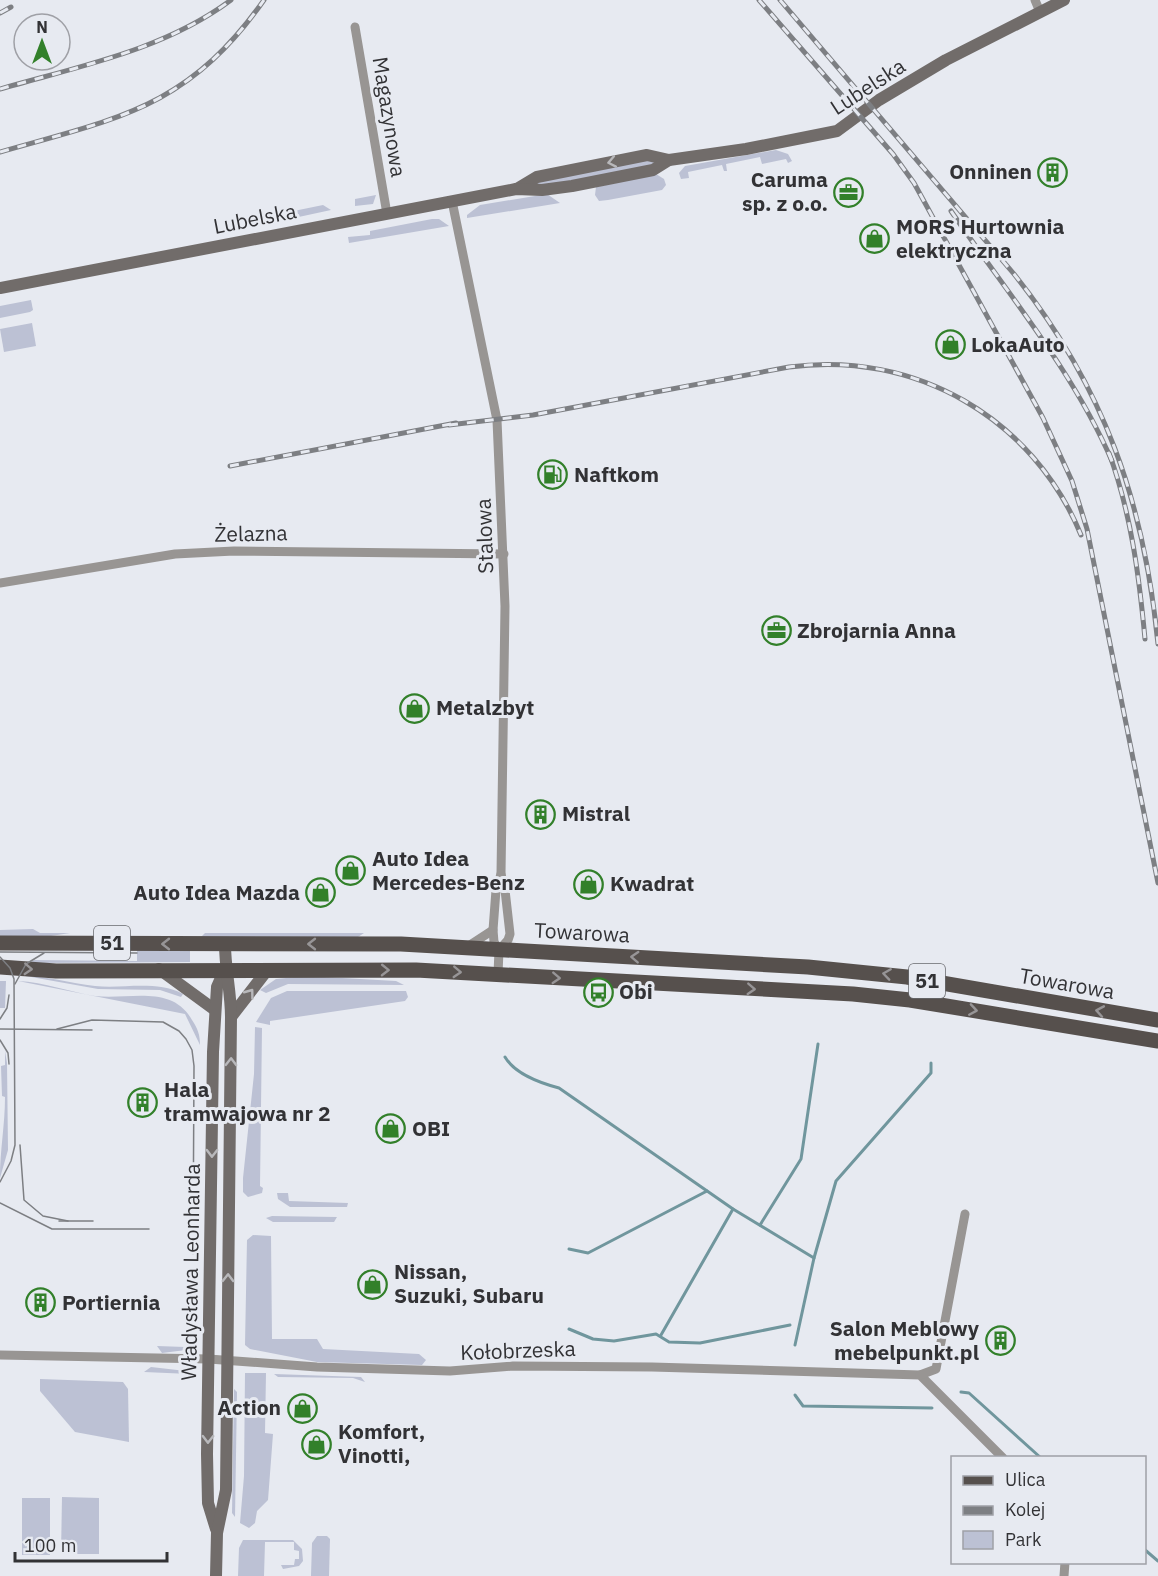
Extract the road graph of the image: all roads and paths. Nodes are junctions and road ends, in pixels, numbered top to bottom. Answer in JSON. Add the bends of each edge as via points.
{"nodes":[{"id":1,"x":1064,"y":0,"type":"edge"},
{"id":2,"x":1037,"y":6,"type":"edge"},
{"id":3,"x":355,"y":27,"type":"dead end"},
{"id":4,"x":452,"y":201,"type":"junction"},
{"id":5,"x":387,"y":214,"type":"junction"},
{"id":6,"x":0,"y":288,"type":"edge"},
{"id":7,"x":504,"y":554,"type":"junction"},
{"id":8,"x":0,"y":583,"type":"edge"},
{"id":9,"x":501,"y":874,"type":"junction"},
{"id":10,"x":493,"y":930,"type":"junction"},
{"id":11,"x":510,"y":930,"type":"junction"},
{"id":12,"x":0,"y":943,"type":"edge"},
{"id":13,"x":225,"y":944,"type":"junction"},
{"id":14,"x":463,"y":947,"type":"junction"},
{"id":15,"x":499,"y":950,"type":"junction"},
{"id":16,"x":537,"y":952,"type":"junction"},
{"id":17,"x":0,"y":968,"type":"edge"},
{"id":18,"x":158,"y":969,"type":"junction"},
{"id":19,"x":225,"y":969,"type":"junction"},
{"id":20,"x":268,"y":969,"type":"junction"},
{"id":21,"x":498,"y":974,"type":"junction"},
{"id":22,"x":1013,"y":996,"type":"junction"},
{"id":23,"x":215,"y":1010,"type":"junction"},
{"id":24,"x":1003,"y":1015,"type":"junction"},
{"id":25,"x":231,"y":1017,"type":"junction"},
{"id":26,"x":1158,"y":1020,"type":"edge"},
{"id":27,"x":1158,"y":1041,"type":"edge"},
{"id":28,"x":965,"y":1214,"type":"dead end"},
{"id":29,"x":0,"y":1355,"type":"edge"},
{"id":30,"x":209,"y":1359,"type":"junction"},
{"id":31,"x":228,"y":1360,"type":"junction"},
{"id":32,"x":920,"y":1375,"type":"junction"},
{"id":33,"x":1001,"y":1456,"type":"edge"},
{"id":34,"x":217,"y":1533,"type":"junction"},
{"id":35,"x":216,"y":1576,"type":"edge"}],
"edges":[{"from":1,"to":2,"type":"main road","name":"Lubelska"},
{"from":2,"to":4,"type":"main road","name":"Lubelska","via":[[892,92],[837,131],[669,160],[653,170],[572,186],[516,189]]},
{"from":3,"to":5,"type":"street","name":"Magazynowa"},
{"from":4,"to":5,"type":"main road","name":"Lubelska"},
{"from":4,"to":7,"type":"street","name":"Stalowa","via":[[496,415]]},
{"from":5,"to":6,"type":"main road","name":"Lubelska"},
{"from":7,"to":8,"type":"street","name":"Żelazna","via":[[212,552],[94,566]]},
{"from":7,"to":9,"type":"street","name":"Stalowa"},
{"from":9,"to":10,"type":"street","name":"Stalowa","via":[[495,890]]},
{"from":9,"to":11,"type":"street","name":"Stalowa"},
{"from":10,"to":14,"type":"street"},
{"from":10,"to":15,"type":"street","name":"Stalowa"},
{"from":11,"to":15,"type":"street","name":"Stalowa","via":[[508,940]]},
{"from":11,"to":16,"type":"street","via":[[522,944]]},
{"from":13,"to":12,"type":"main road","name":"Towarowa","number":"51","one_way":true},
{"from":14,"to":13,"type":"main road","name":"Towarowa","number":"51","one_way":true},
{"from":13,"to":19,"type":"main road","name":"Władysława Leonharda"},
{"from":14,"to":15,"type":"main road","name":"Towarowa","number":"51"},
{"from":15,"to":16,"type":"main road","name":"Towarowa","number":"51"},
{"from":15,"to":21,"type":"street","name":"Stalowa"},
{"from":22,"to":16,"type":"main road","name":"Towarowa","number":"51","one_way":true,"via":[[854,970]]},
{"from":17,"to":18,"type":"main road","name":"Towarowa","number":"51","one_way":true},
{"from":18,"to":19,"type":"main road","name":"Towarowa","number":"51"},
{"from":18,"to":23,"type":"main road"},
{"from":19,"to":20,"type":"main road","name":"Towarowa","number":"51"},
{"from":19,"to":23,"type":"main road","name":"Władysława Leonharda"},
{"from":19,"to":25,"type":"main road","name":"Władysława Leonharda"},
{"from":20,"to":21,"type":"main road","name":"Towarowa","number":"51","one_way":true},
{"from":25,"to":20,"type":"main road","one_way":true},
{"from":21,"to":24,"type":"main road","name":"Towarowa","number":"51","one_way":true,"via":[[853,994]]},
{"from":22,"to":24,"type":"main road","via":[[1017,1008]]},
{"from":26,"to":22,"type":"main road","name":"Towarowa","number":"51","one_way":true},
{"from":23,"to":30,"type":"main road","name":"Władysława Leonharda","one_way":true},
{"from":24,"to":27,"type":"main road","name":"Towarowa","number":"51"},
{"from":31,"to":25,"type":"main road","name":"Władysława Leonharda","one_way":true},
{"from":28,"to":32,"type":"street","via":[[936,1369]]},
{"from":29,"to":30,"type":"street","name":"Kołobrzeska"},
{"from":30,"to":31,"type":"street","name":"Kołobrzeska"},
{"from":30,"to":34,"type":"main road","name":"Władysława Leonharda","one_way":true,"via":[[208,1503]]},
{"from":31,"to":32,"type":"street","name":"Kołobrzeska","via":[[442,1371],[513,1366],[652,1367]]},
{"from":31,"to":34,"type":"main road","name":"Władysława Leonharda","via":[[226,1490]]},
{"from":32,"to":33,"type":"street"},
{"from":34,"to":35,"type":"main road","name":"Władysława Leonharda"}]}
